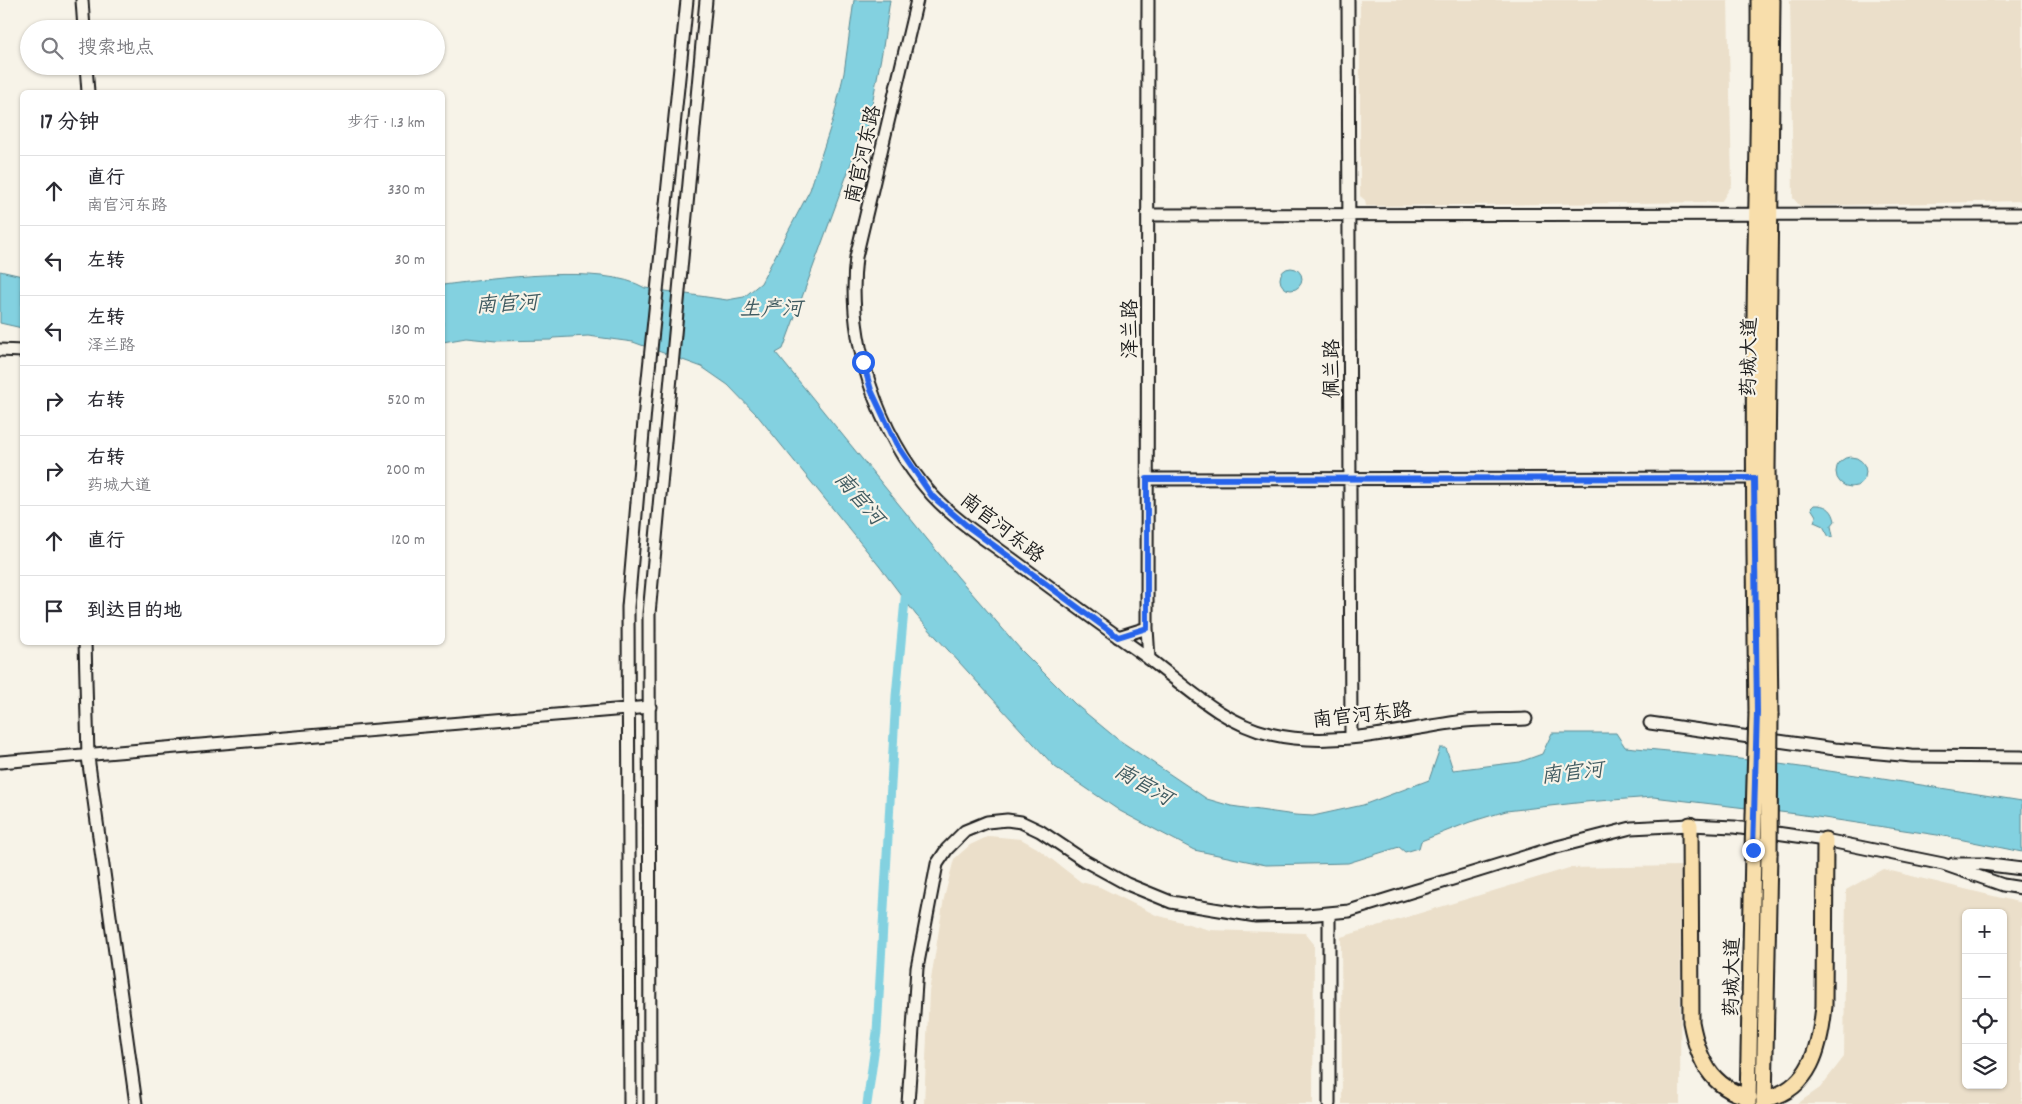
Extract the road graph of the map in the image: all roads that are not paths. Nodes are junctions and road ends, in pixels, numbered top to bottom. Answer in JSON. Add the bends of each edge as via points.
{"nodes":[{"id":1,"x":82,"y":0,"type":"edge"},
{"id":2,"x":687,"y":0,"type":"edge"},
{"id":3,"x":706,"y":0,"type":"edge"},
{"id":4,"x":917,"y":0,"type":"edge"},
{"id":5,"x":1148,"y":0,"type":"edge"},
{"id":6,"x":1348,"y":0,"type":"edge"},
{"id":7,"x":1759,"y":0,"type":"edge"},
{"id":8,"x":1772,"y":0,"type":"edge"},
{"id":9,"x":83,"y":20,"type":"edge"},
{"id":10,"x":87,"y":75,"type":"edge"},
{"id":11,"x":88,"y":90,"type":"edge"},
{"id":12,"x":1762,"y":214,"type":"junction"},
{"id":13,"x":2022,"y":214,"type":"edge"},
{"id":14,"x":1148,"y":215,"type":"junction"},
{"id":15,"x":1350,"y":215,"type":"junction"},
{"id":16,"x":0,"y":350,"type":"edge"},
{"id":17,"x":20,"y":351,"type":"edge"},
{"id":18,"x":1754,"y":478,"type":"junction"},
{"id":19,"x":1147,"y":479,"type":"junction"},
{"id":20,"x":1350,"y":479,"type":"junction"},
{"id":21,"x":1147,"y":628,"type":"junction"},
{"id":22,"x":1118,"y":637,"type":"junction"},
{"id":23,"x":85,"y":645,"type":"edge"},
{"id":24,"x":1149,"y":659,"type":"junction"},
{"id":25,"x":650,"y":707,"type":"junction"},
{"id":26,"x":628,"y":709,"type":"junction"},
{"id":27,"x":1763,"y":713,"type":"junction"},
{"id":28,"x":1526,"y":719,"type":"dead end"},
{"id":29,"x":1650,"y":723,"type":"dead end"},
{"id":30,"x":1351,"y":738,"type":"junction"},
{"id":31,"x":88,"y":754,"type":"junction"},
{"id":32,"x":2022,"y":757,"type":"edge"},
{"id":33,"x":0,"y":762,"type":"edge"},
{"id":34,"x":1690,"y":825,"type":"junction"},
{"id":35,"x":1825,"y":840,"type":"junction"},
{"id":36,"x":1943,"y":864,"type":"junction"},
{"id":37,"x":2022,"y":869,"type":"edge"},
{"id":38,"x":2022,"y":888,"type":"edge"},
{"id":39,"x":1329,"y":912,"type":"junction"},
{"id":40,"x":1749,"y":1100,"type":"edge"},
{"id":41,"x":1764,"y":1101,"type":"edge"},
{"id":42,"x":136,"y":1104,"type":"edge"},
{"id":43,"x":630,"y":1104,"type":"edge"},
{"id":44,"x":650,"y":1104,"type":"edge"},
{"id":45,"x":908,"y":1104,"type":"edge"},
{"id":46,"x":1329,"y":1104,"type":"edge"}],
"edges":[{"from":1,"to":9,"type":"street"},
{"from":2,"to":26,"type":"street","via":[[628,607]]},
{"from":3,"to":25,"type":"street","via":[[649,614]]},
{"from":4,"to":22,"type":"street","name":"南官河东路","via":[[854,271],[858,336],[871,390],[896,443],[932,496],[966,525]]},
{"from":5,"to":14,"type":"street","name":"泽兰路"},
{"from":6,"to":15,"type":"street","name":"佩兰路"},
{"from":7,"to":12,"type":"main road","name":"药城大道"},
{"from":8,"to":12,"type":"main road","name":"药城大道"},
{"from":10,"to":11,"type":"street"},
{"from":12,"to":13,"type":"street"},
{"from":12,"to":15,"type":"street"},
{"from":12,"to":18,"type":"main road","name":"药城大道"},
{"from":12,"to":27,"type":"main road","name":"药城大道","via":[[1767,473]]},
{"from":14,"to":15,"type":"street"},
{"from":14,"to":19,"type":"street","name":"泽兰路"},
{"from":15,"to":20,"type":"street","name":"佩兰路"},
{"from":16,"to":17,"type":"street"},
{"from":18,"to":20,"type":"street"},
{"from":18,"to":27,"type":"main road","name":"药城大道"},
{"from":19,"to":20,"type":"street"},
{"from":19,"to":21,"type":"street","name":"泽兰路"},
{"from":20,"to":30,"type":"street","name":"佩兰路"},
{"from":21,"to":22,"type":"street"},
{"from":21,"to":24,"type":"street","name":"泽兰路"},
{"from":22,"to":24,"type":"street","name":"南官河东路"},
{"from":23,"to":31,"type":"street"},
{"from":24,"to":30,"type":"street","name":"南官河东路","via":[[1218,712],[1244,726],[1271,735],[1329,740]]},
{"from":25,"to":26,"type":"street"},
{"from":25,"to":44,"type":"street"},
{"from":26,"to":31,"type":"street"},
{"from":26,"to":43,"type":"street"},
{"from":27,"to":40,"type":"main road","name":"药城大道","bridge":true,"via":[[1753,850]]},
{"from":27,"to":41,"type":"main road","name":"药城大道","bridge":true,"via":[[1769,854]]},
{"from":28,"to":30,"type":"street","name":"南官河东路","via":[[1468,721]]},
{"from":29,"to":32,"type":"street","via":[[1835,749],[1912,756]]},
{"from":31,"to":33,"type":"street"},
{"from":31,"to":42,"type":"street"},
{"from":34,"to":35,"type":"street","via":[[1734,827]]},
{"from":34,"to":39,"type":"street","via":[[1631,828],[1553,848],[1349,911]]},
{"from":34,"to":40,"type":"main road","via":[[1691,1022],[1695,1045],[1707,1069],[1722,1086]]},
{"from":35,"to":36,"type":"street"},
{"from":35,"to":41,"type":"main road","via":[[1822,1030],[1816,1054],[1798,1082]]},
{"from":36,"to":37,"type":"street"},
{"from":36,"to":38,"type":"street","via":[[1990,881]]},
{"from":39,"to":45,"type":"street","via":[[1256,916],[1172,902],[1127,884],[1021,822],[987,822],[965,831],[937,864],[926,916],[917,968]]},
{"from":39,"to":46,"type":"street"}]}
